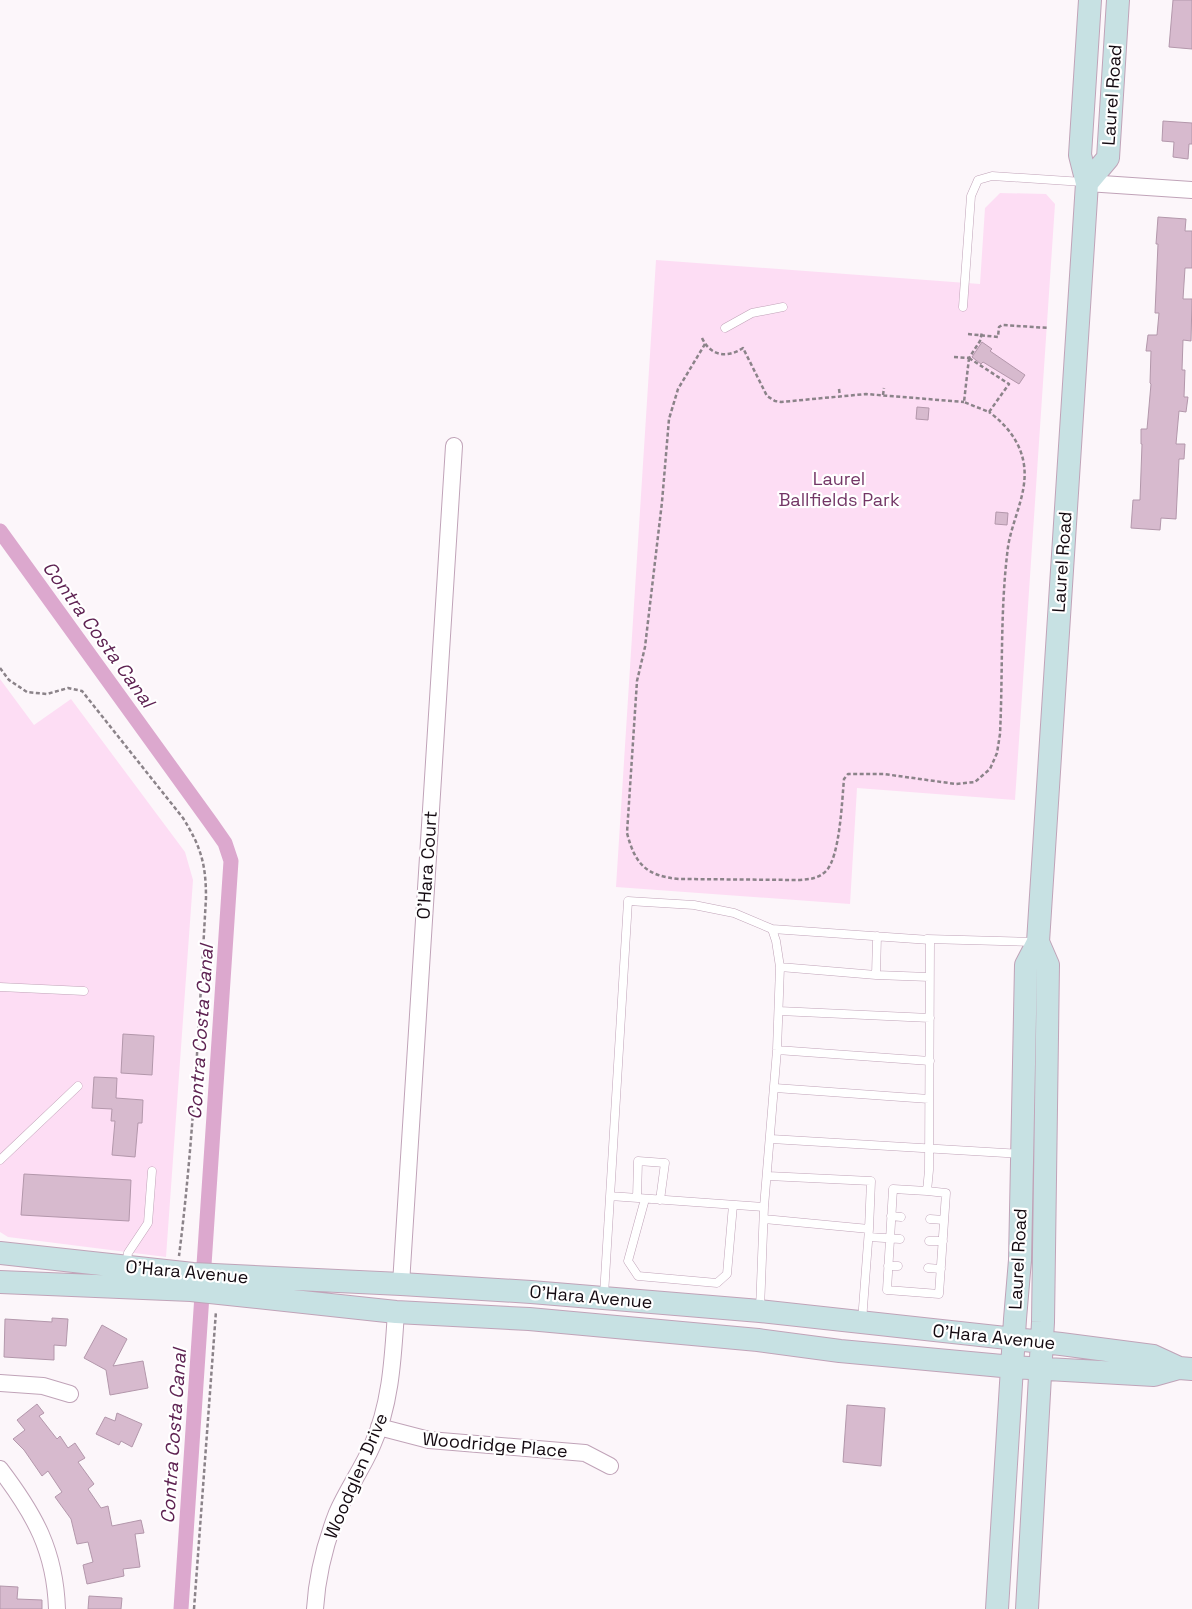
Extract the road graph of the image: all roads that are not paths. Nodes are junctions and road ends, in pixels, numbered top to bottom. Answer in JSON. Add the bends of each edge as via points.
{"nodes":[{"id":1,"x":1090,"y":0,"type":"edge"},
{"id":2,"x":1118,"y":0,"type":"edge"},
{"id":3,"x":1087,"y":183,"type":"junction"},
{"id":4,"x":1192,"y":190,"type":"edge"},
{"id":5,"x":783,"y":306,"type":"dead end"},
{"id":6,"x":964,"y":307,"type":"dead end"},
{"id":7,"x":725,"y":328,"type":"dead end"},
{"id":8,"x":454,"y":446,"type":"dead end"},
{"id":9,"x":772,"y":929,"type":"junction"},
{"id":10,"x":877,"y":936,"type":"junction"},
{"id":11,"x":927,"y":939,"type":"junction"},
{"id":12,"x":1038,"y":942,"type":"junction"},
{"id":13,"x":780,"y":967,"type":"junction"},
{"id":14,"x":876,"y":975,"type":"junction"},
{"id":15,"x":929,"y":977,"type":"junction"},
{"id":16,"x":0,"y":987,"type":"edge"},
{"id":17,"x":84,"y":991,"type":"dead end"},
{"id":18,"x":779,"y":1011,"type":"junction"},
{"id":19,"x":930,"y":1018,"type":"junction"},
{"id":20,"x":777,"y":1050,"type":"junction"},
{"id":21,"x":930,"y":1062,"type":"junction"},
{"id":22,"x":78,"y":1086,"type":"dead end"},
{"id":23,"x":775,"y":1088,"type":"junction"},
{"id":24,"x":929,"y":1099,"type":"junction"},
{"id":25,"x":771,"y":1139,"type":"junction"},
{"id":26,"x":929,"y":1149,"type":"junction"},
{"id":27,"x":1022,"y":1154,"type":"junction"},
{"id":28,"x":0,"y":1160,"type":"edge"},
{"id":29,"x":152,"y":1171,"type":"dead end"},
{"id":30,"x":768,"y":1176,"type":"junction"},
{"id":31,"x":927,"y":1191,"type":"junction"},
{"id":32,"x":610,"y":1196,"type":"junction"},
{"id":33,"x":641,"y":1198,"type":"junction"},
{"id":34,"x":660,"y":1200,"type":"junction"},
{"id":35,"x":733,"y":1205,"type":"junction"},
{"id":36,"x":764,"y":1207,"type":"junction"},
{"id":37,"x":891,"y":1216,"type":"junction"},
{"id":38,"x":901,"y":1217,"type":"dead end"},
{"id":39,"x":764,"y":1219,"type":"junction"},
{"id":40,"x":930,"y":1219,"type":"dead end"},
{"id":41,"x":944,"y":1220,"type":"junction"},
{"id":42,"x":869,"y":1233,"type":"junction"},
{"id":43,"x":889,"y":1239,"type":"junction"},
{"id":44,"x":900,"y":1240,"type":"dead end"},
{"id":45,"x":929,"y":1241,"type":"dead end"},
{"id":46,"x":943,"y":1241,"type":"junction"},
{"id":47,"x":0,"y":1253,"type":"edge"},
{"id":48,"x":888,"y":1266,"type":"junction"},
{"id":49,"x":898,"y":1266,"type":"dead end"},
{"id":50,"x":126,"y":1267,"type":"junction"},
{"id":51,"x":928,"y":1268,"type":"dead end"},
{"id":52,"x":941,"y":1269,"type":"junction"},
{"id":53,"x":0,"y":1282,"type":"edge"},
{"id":54,"x":200,"y":1284,"type":"junction"},
{"id":55,"x":400,"y":1284,"type":"junction"},
{"id":56,"x":604,"y":1298,"type":"junction"},
{"id":57,"x":760,"y":1311,"type":"junction"},
{"id":58,"x":396,"y":1312,"type":"junction"},
{"id":59,"x":862,"y":1322,"type":"junction"},
{"id":60,"x":1014,"y":1339,"type":"junction"},
{"id":61,"x":1042,"y":1342,"type":"junction"},
{"id":62,"x":1013,"y":1367,"type":"junction"},
{"id":63,"x":1041,"y":1369,"type":"junction"},
{"id":64,"x":1185,"y":1369,"type":"edge"},
{"id":65,"x":0,"y":1383,"type":"edge"},
{"id":66,"x":70,"y":1394,"type":"dead end"},
{"id":67,"x":378,"y":1427,"type":"junction"},
{"id":68,"x":610,"y":1466,"type":"dead end"},
{"id":69,"x":1,"y":1471,"type":"edge"},
{"id":70,"x":57,"y":1609,"type":"edge"},
{"id":71,"x":316,"y":1609,"type":"edge"},
{"id":72,"x":998,"y":1609,"type":"edge"},
{"id":73,"x":1026,"y":1609,"type":"edge"}],
"edges":[{"from":1,"to":3,"type":"main road","name":"Laurel Road","via":[[1080,156]]},
{"from":2,"to":3,"type":"main road","name":"Laurel Road","via":[[1108,158]]},
{"from":3,"to":4,"type":"street"},
{"from":3,"to":6,"type":"lane","via":[[992,176],[978,180],[971,196]]},
{"from":3,"to":12,"type":"main road","name":"Laurel Road"},
{"from":5,"to":7,"type":"lane","via":[[752,313]]},
{"from":8,"to":55,"type":"street","name":"O'Hara Court"},
{"from":9,"to":10,"type":"lane"},
{"from":9,"to":13,"type":"lane"},
{"from":9,"to":32,"type":"lane","via":[[734,912],[694,904],[628,901]]},
{"from":10,"to":11,"type":"lane"},
{"from":10,"to":14,"type":"lane"},
{"from":11,"to":12,"type":"lane"},
{"from":11,"to":15,"type":"lane","via":[[930,940]]},
{"from":12,"to":27,"type":"main road","name":"Laurel Road","via":[[1026,965]]},
{"from":12,"to":61,"type":"main road","name":"Laurel Road","via":[[1048,965]]},
{"from":13,"to":14,"type":"lane"},
{"from":13,"to":18,"type":"lane"},
{"from":14,"to":15,"type":"lane"},
{"from":15,"to":19,"type":"lane"},
{"from":16,"to":17,"type":"lane"},
{"from":18,"to":19,"type":"lane"},
{"from":18,"to":20,"type":"lane"},
{"from":19,"to":21,"type":"lane"},
{"from":20,"to":21,"type":"lane"},
{"from":20,"to":23,"type":"lane"},
{"from":21,"to":24,"type":"lane"},
{"from":22,"to":28,"type":"lane"},
{"from":23,"to":24,"type":"lane"},
{"from":23,"to":25,"type":"lane"},
{"from":24,"to":26,"type":"lane"},
{"from":25,"to":26,"type":"lane"},
{"from":25,"to":30,"type":"lane"},
{"from":26,"to":27,"type":"lane"},
{"from":26,"to":31,"type":"lane"},
{"from":27,"to":60,"type":"main road","name":"Laurel Road","via":[[1020,1260]]},
{"from":29,"to":50,"type":"lane","via":[[148,1224],[128,1253]]},
{"from":30,"to":36,"type":"lane"},
{"from":30,"to":42,"type":"lane","via":[[871,1181]]},
{"from":31,"to":37,"type":"lane","via":[[893,1189]]},
{"from":31,"to":41,"type":"lane","via":[[946,1193]]},
{"from":32,"to":33,"type":"lane"},
{"from":32,"to":56,"type":"lane"},
{"from":33,"to":34,"type":"lane"},
{"from":33,"to":34,"type":"lane","via":[[638,1161],[664,1163]]},
{"from":33,"to":35,"type":"lane","via":[[628,1261],[633,1271],[638,1276],[717,1283],[727,1274]]},
{"from":34,"to":35,"type":"lane"},
{"from":35,"to":36,"type":"lane"},
{"from":36,"to":39,"type":"lane"},
{"from":37,"to":38,"type":"lane"},
{"from":37,"to":43,"type":"lane"},
{"from":39,"to":42,"type":"lane"},
{"from":39,"to":57,"type":"lane"},
{"from":40,"to":41,"type":"lane"},
{"from":41,"to":46,"type":"lane"},
{"from":42,"to":43,"type":"lane"},
{"from":42,"to":59,"type":"lane"},
{"from":43,"to":44,"type":"lane"},
{"from":43,"to":48,"type":"lane"},
{"from":45,"to":46,"type":"lane"},
{"from":46,"to":52,"type":"lane"},
{"from":47,"to":50,"type":"main road","name":"O'Hara Avenue"},
{"from":48,"to":49,"type":"lane"},
{"from":48,"to":52,"type":"lane","via":[[887,1290],[940,1294]]},
{"from":50,"to":54,"type":"main road","name":"O'Hara Avenue"},
{"from":51,"to":52,"type":"lane"},
{"from":53,"to":54,"type":"main road","name":"O'Hara Avenue"},
{"from":54,"to":55,"type":"main road","name":"O'Hara Avenue"},
{"from":54,"to":58,"type":"main road","name":"O'Hara Avenue"},
{"from":55,"to":56,"type":"main road","name":"O'Hara Avenue"},
{"from":56,"to":57,"type":"main road","name":"O'Hara Avenue"},
{"from":57,"to":59,"type":"main road","name":"O'Hara Avenue"},
{"from":58,"to":62,"type":"main road","name":"O'Hara Avenue","via":[[559,1322]]},
{"from":58,"to":67,"type":"street","name":"Woodglen Drive","via":[[389,1389]]},
{"from":59,"to":60,"type":"main road","name":"O'Hara Avenue"},
{"from":60,"to":61,"type":"main road","name":"O'Hara Avenue"},
{"from":60,"to":62,"type":"main road","name":"Laurel Road"},
{"from":61,"to":63,"type":"main road","name":"Laurel Road"},
{"from":61,"to":64,"type":"main road","name":"O'Hara Avenue","via":[[1154,1356]]},
{"from":62,"to":63,"type":"main road","name":"O'Hara Avenue"},
{"from":62,"to":72,"type":"main road","name":"Laurel Road"},
{"from":63,"to":64,"type":"main road","name":"O'Hara Avenue","via":[[1154,1375]]},
{"from":63,"to":73,"type":"main road","name":"Laurel Road"},
{"from":65,"to":66,"type":"street","via":[[43,1386]]},
{"from":67,"to":68,"type":"street","name":"Woodridge Place","via":[[429,1440],[585,1453]]},
{"from":67,"to":71,"type":"street","name":"Woodglen Drive","via":[[337,1512],[319,1575]]},
{"from":69,"to":70,"type":"street","via":[[36,1521],[49,1554],[56,1584]]}]}
